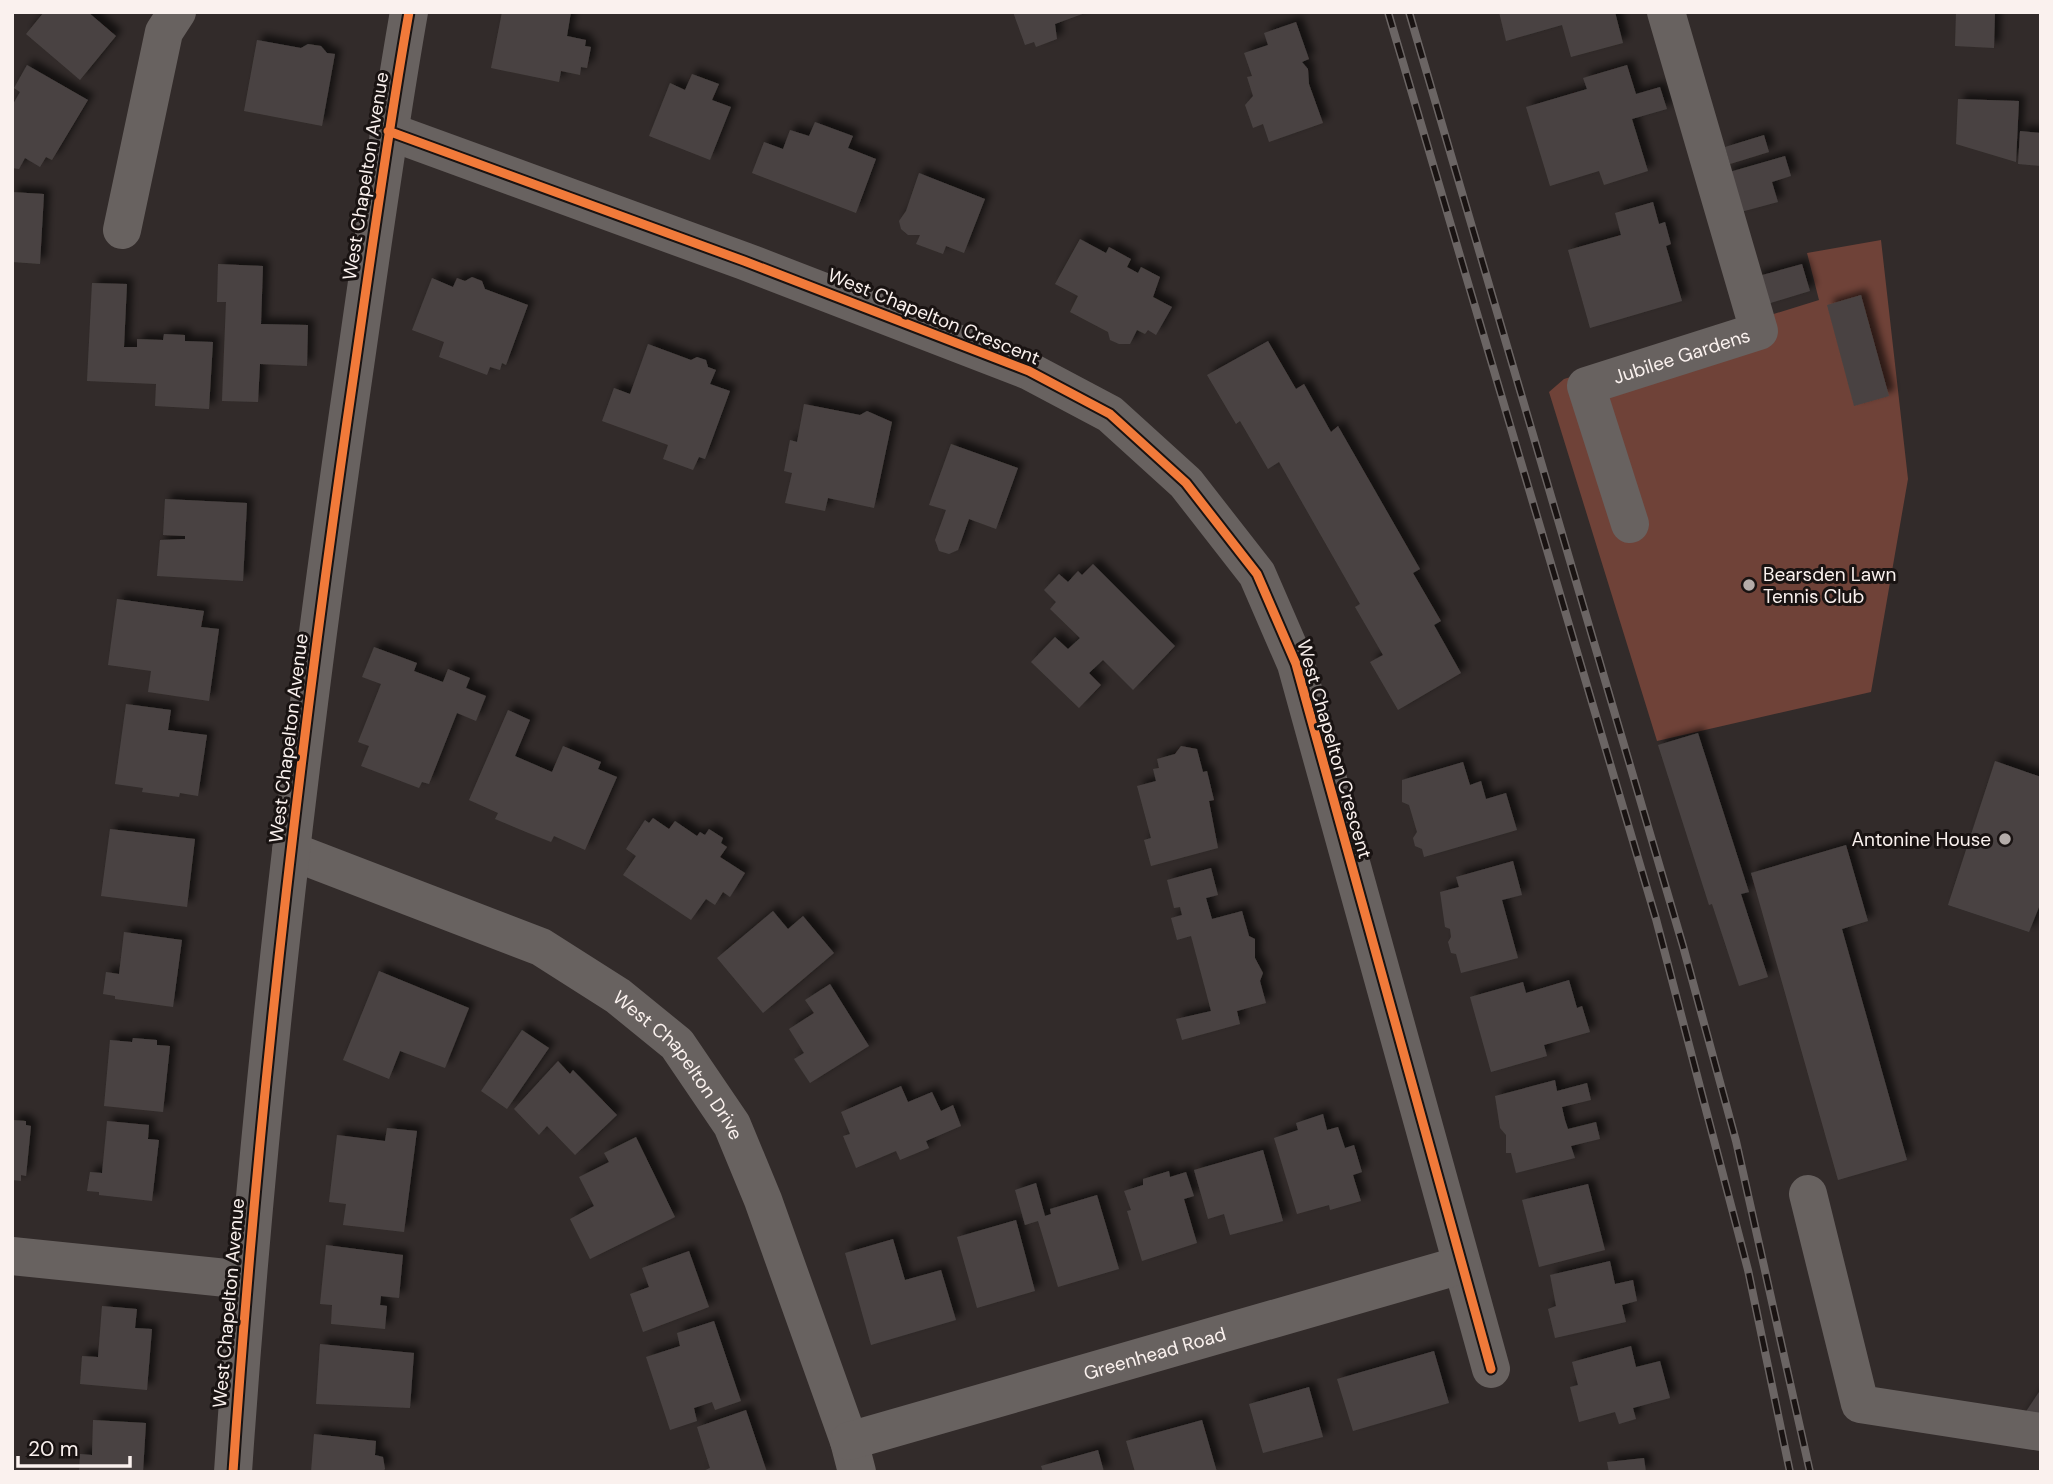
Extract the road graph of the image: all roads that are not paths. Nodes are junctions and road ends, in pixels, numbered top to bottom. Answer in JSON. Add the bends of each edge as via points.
{"nodes":[{"id":1,"x":177,"y":12,"type":"edge"},
{"id":2,"x":409,"y":12,"type":"edge"},
{"id":3,"x":1666,"y":12,"type":"edge"},
{"id":4,"x":388,"y":131,"type":"junction"},
{"id":5,"x":122,"y":230,"type":"dead end"},
{"id":6,"x":1630,"y":524,"type":"dead end"},
{"id":7,"x":291,"y":851,"type":"junction"},
{"id":8,"x":1808,"y":1194,"type":"dead end"},
{"id":9,"x":12,"y":1256,"type":"edge"},
{"id":10,"x":1461,"y":1265,"type":"junction"},
{"id":11,"x":246,"y":1280,"type":"junction"},
{"id":12,"x":1491,"y":1369,"type":"dead end"},
{"id":13,"x":2041,"y":1433,"type":"edge"},
{"id":14,"x":853,"y":1456,"type":"edge"},
{"id":15,"x":233,"y":1472,"type":"edge"}],
"edges":[{"from":1,"to":5,"type":"street","via":[[164,32]]},
{"from":2,"to":4,"type":"street","name":"West Chapelton Avenue"},
{"from":3,"to":6,"type":"street","name":"Jubilee Gardens","via":[[1759,331],[1586,386]]},
{"from":4,"to":7,"type":"street","name":"West Chapelton Avenue"},
{"from":4,"to":10,"type":"street","name":"West Chapelton Crescent","via":[[1029,371],[1110,414],[1186,483],[1257,574],[1296,664]]},
{"from":7,"to":11,"type":"street","name":"West Chapelton Avenue"},
{"from":7,"to":14,"type":"street","name":"West Chapelton Drive","via":[[541,947],[618,996],[677,1044],[732,1125]]},
{"from":8,"to":13,"type":"street","via":[[1860,1404]]},
{"from":9,"to":11,"type":"street"},
{"from":10,"to":12,"type":"street","name":"West Chapelton Crescent"},
{"from":10,"to":14,"type":"street","name":"Greenhead Road"},
{"from":11,"to":15,"type":"street","name":"West Chapelton Avenue"}]}
